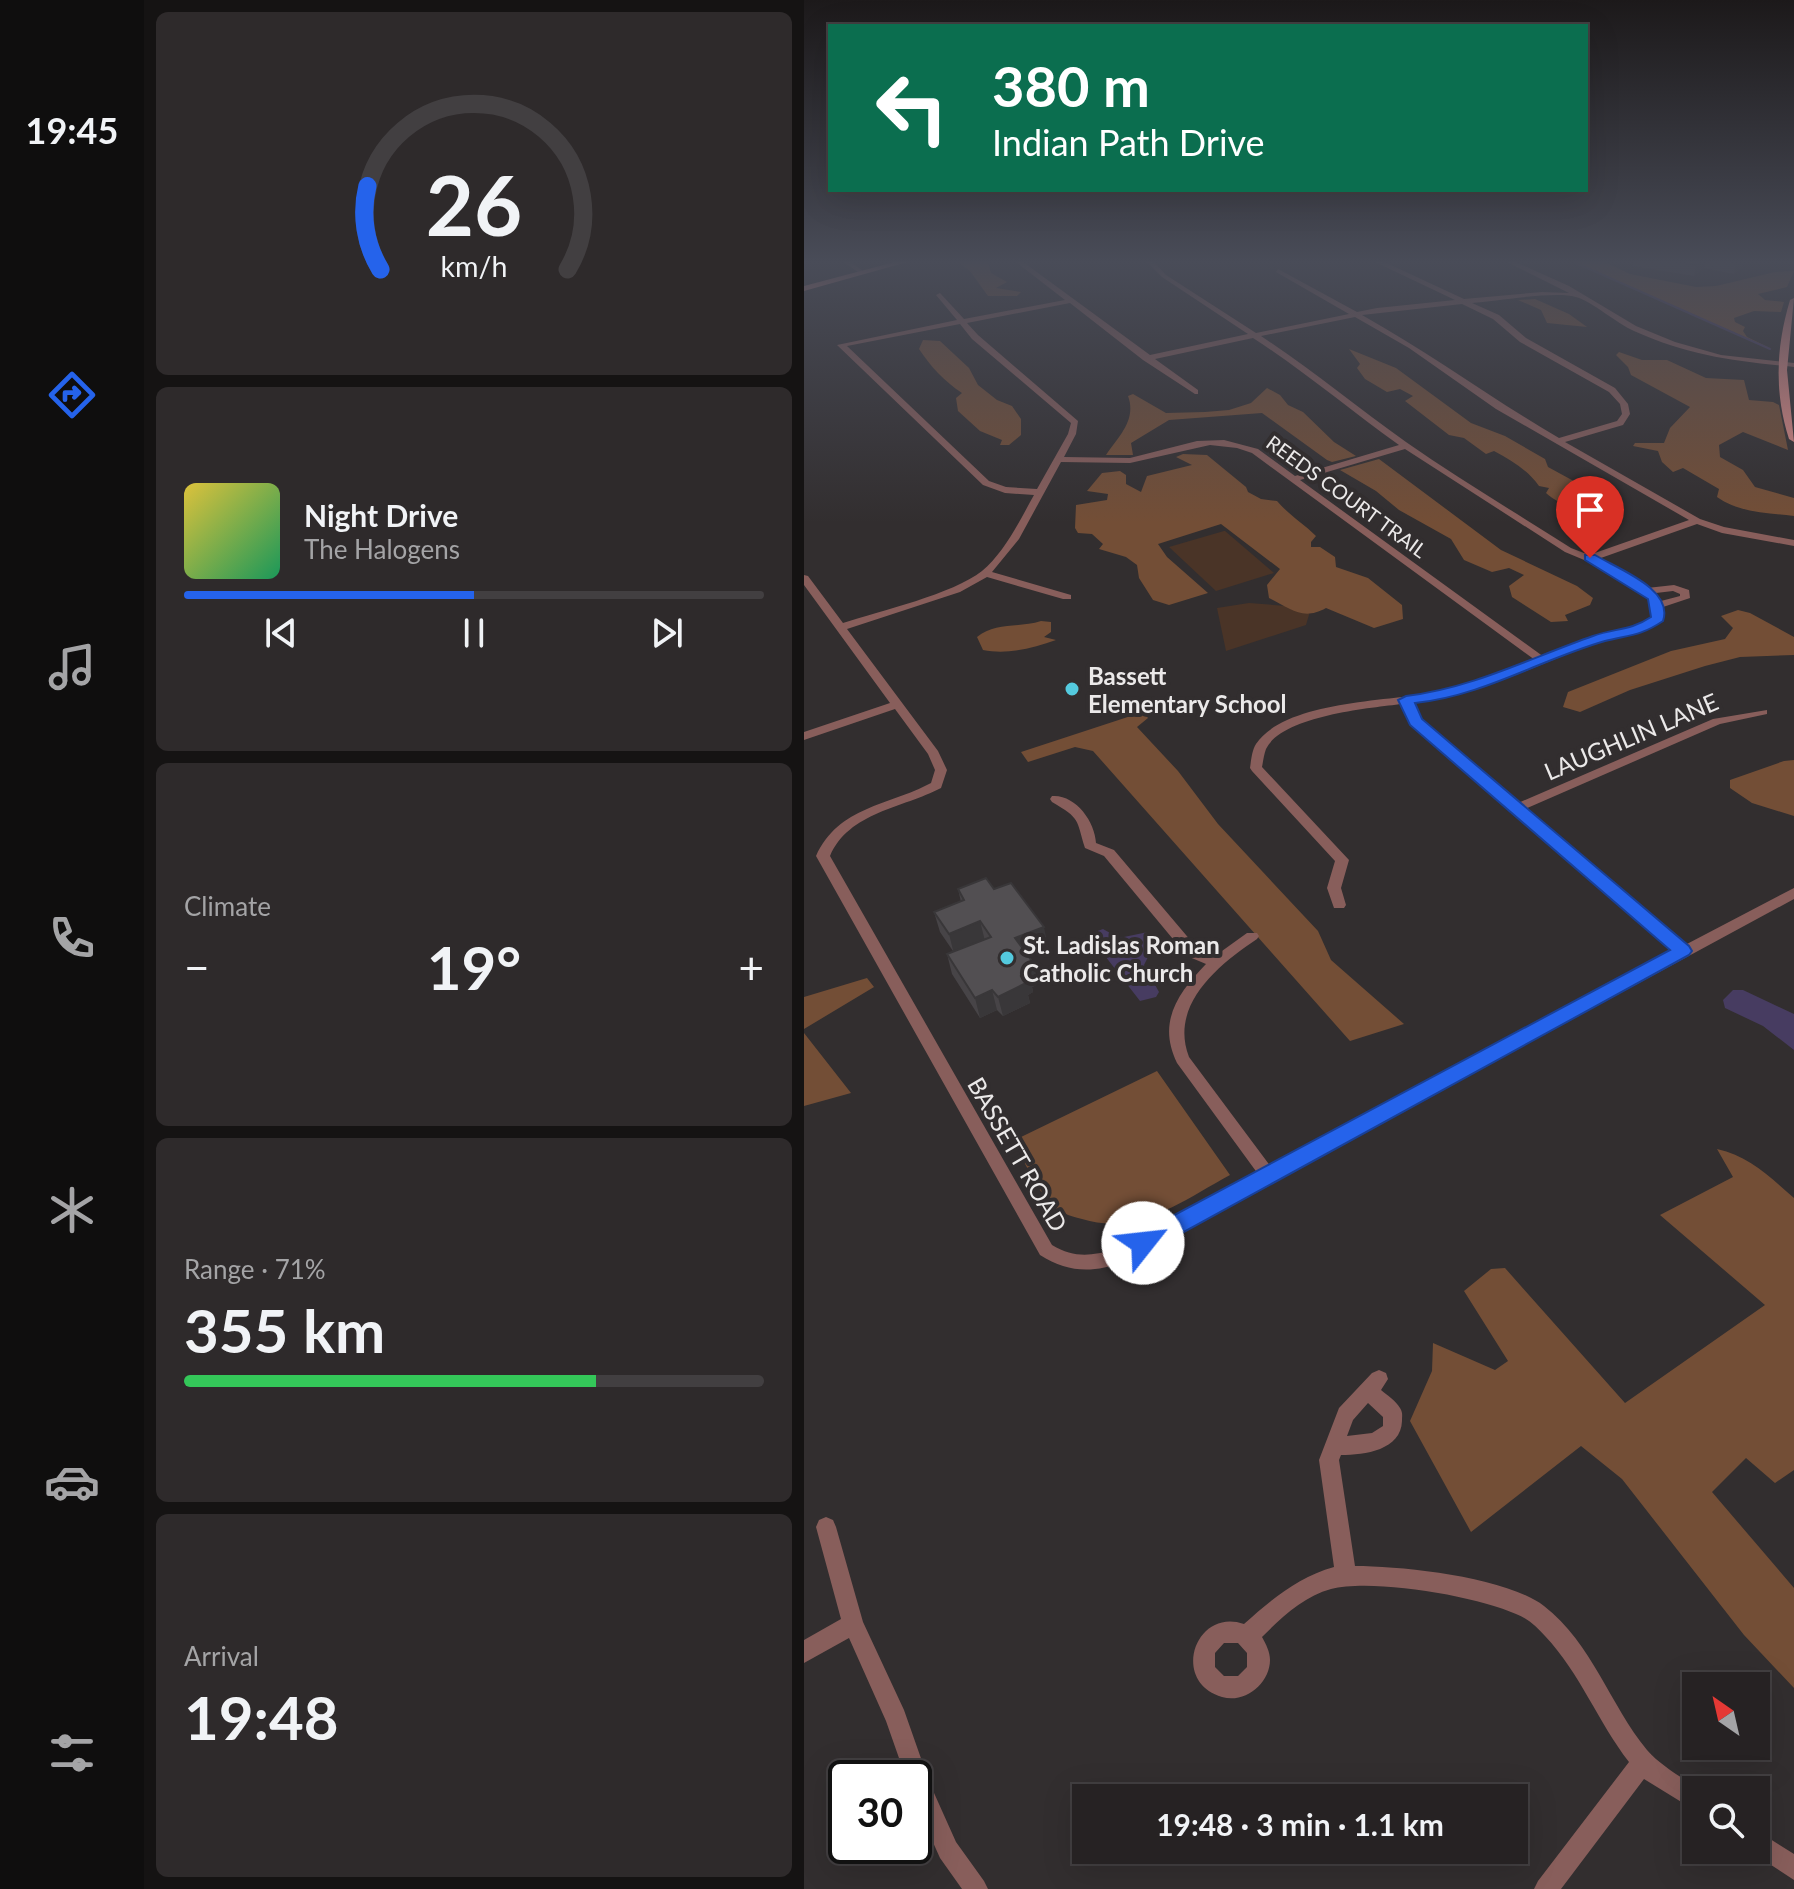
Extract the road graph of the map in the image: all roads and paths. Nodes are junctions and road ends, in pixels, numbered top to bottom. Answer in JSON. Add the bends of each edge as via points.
{"nodes":[{"id":1,"x":843,"y":347,"type":"edge"},
{"id":2,"x":987,"y":347,"type":"edge"},
{"id":3,"x":1131,"y":347,"type":"edge"},
{"id":4,"x":1199,"y":347,"type":"edge"},
{"id":5,"x":1272,"y":347,"type":"edge"},
{"id":6,"x":1413,"y":347,"type":"edge"},
{"id":7,"x":1537,"y":347,"type":"edge"},
{"id":8,"x":1684,"y":347,"type":"edge"},
{"id":9,"x":1146,"y":358,"type":"junction"},
{"id":10,"x":1789,"y":364,"type":"edge"},
{"id":11,"x":1195,"y":392,"type":"dead end"},
{"id":12,"x":1794,"y":439,"type":"edge"},
{"id":13,"x":1558,"y":441,"type":"junction"},
{"id":14,"x":1406,"y":446,"type":"junction"},
{"id":15,"x":1059,"y":459,"type":"junction"},
{"id":16,"x":1293,"y":479,"type":"junction"},
{"id":17,"x":1038,"y":492,"type":"junction"},
{"id":18,"x":1697,"y":521,"type":"junction"},
{"id":19,"x":1794,"y":543,"type":"edge"},
{"id":20,"x":1590,"y":558,"type":"junction"},
{"id":21,"x":986,"y":573,"type":"junction"},
{"id":22,"x":804,"y":578,"type":"edge"},
{"id":23,"x":1646,"y":591,"type":"junction"},
{"id":24,"x":1067,"y":597,"type":"dead end"},
{"id":25,"x":1658,"y":605,"type":"junction"},
{"id":26,"x":842,"y":627,"type":"junction"},
{"id":27,"x":1541,"y":660,"type":"junction"},
{"id":28,"x":1406,"y":700,"type":"junction"},
{"id":29,"x":895,"y":705,"type":"junction"},
{"id":30,"x":1763,"y":712,"type":"dead end"},
{"id":31,"x":804,"y":736,"type":"edge"},
{"id":32,"x":1056,"y":799,"type":"dead end"},
{"id":33,"x":1517,"y":808,"type":"junction"},
{"id":34,"x":1794,"y":893,"type":"edge"},
{"id":35,"x":1339,"y":905,"type":"dead end"},
{"id":36,"x":1252,"y":936,"type":"dead end"},
{"id":37,"x":1683,"y":951,"type":"junction"},
{"id":38,"x":1218,"y":963,"type":"junction"},
{"id":39,"x":1267,"y":1174,"type":"junction"},
{"id":40,"x":1335,"y":1445,"type":"junction"},
{"id":41,"x":826,"y":1527,"type":"dead end"},
{"id":42,"x":1346,"y":1576,"type":"junction"},
{"id":43,"x":853,"y":1624,"type":"junction"},
{"id":44,"x":1247,"y":1636,"type":"dead end"},
{"id":45,"x":804,"y":1652,"type":"edge"},
{"id":46,"x":1643,"y":1762,"type":"junction"},
{"id":47,"x":1682,"y":1790,"type":"edge"},
{"id":48,"x":1770,"y":1852,"type":"edge"},
{"id":49,"x":1794,"y":1868,"type":"edge"},
{"id":50,"x":976,"y":1889,"type":"edge"},
{"id":51,"x":1546,"y":1889,"type":"edge"}],
"edges":[{"from":1,"to":17,"type":"street","via":[[986,483]]},
{"from":2,"to":15,"type":"street","via":[[1075,423]]},
{"from":3,"to":9,"type":"street"},
{"from":4,"to":9,"type":"street"},
{"from":5,"to":14,"type":"street"},
{"from":6,"to":13,"type":"street"},
{"from":7,"to":13,"type":"street","via":[[1591,376],[1624,404],[1626,414],[1620,423]]},
{"from":8,"to":10,"type":"street"},
{"from":9,"to":11,"type":"street"},
{"from":10,"to":12,"type":"main road","via":[[1787,421]]},
{"from":13,"to":18,"type":"street"},
{"from":14,"to":16,"type":"street"},
{"from":14,"to":20,"type":"street","via":[[1568,550]]},
{"from":15,"to":16,"type":"street","name":"REEDS COURT TRAIL","via":[[1116,462],[1219,441],[1255,451]]},
{"from":15,"to":17,"type":"street"},
{"from":16,"to":27,"type":"street","name":"REEDS COURT TRAIL"},
{"from":17,"to":21,"type":"street","via":[[1014,539]]},
{"from":18,"to":19,"type":"street"},
{"from":18,"to":20,"type":"street"},
{"from":20,"to":23,"type":"street"},
{"from":21,"to":24,"type":"street"},
{"from":21,"to":26,"type":"street","via":[[956,590]]},
{"from":22,"to":26,"type":"street","name":"BASSETT ROAD"},
{"from":23,"to":25,"type":"street"},
{"from":23,"to":25,"type":"street","via":[[1685,592],[1685,598]]},
{"from":25,"to":27,"type":"street","via":[[1658,618],[1639,631],[1601,638]]},
{"from":26,"to":29,"type":"street","name":"BASSETT ROAD"},
{"from":27,"to":28,"type":"street","via":[[1474,688]]},
{"from":28,"to":33,"type":"street","via":[[1415,721]]},
{"from":28,"to":35,"type":"street","via":[[1340,708],[1277,730],[1262,743],[1255,759],[1256,768],[1342,860],[1334,888]]},
{"from":29,"to":31,"type":"street"},
{"from":29,"to":39,"type":"street","name":"BASSETT ROAD","via":[[934,754],[941,770],[937,785],[837,830],[823,856],[1046,1250],[1064,1262],[1087,1265],[1118,1257]]},
{"from":30,"to":33,"type":"street","name":"LAUGHLIN LANE","via":[[1717,721]]},
{"from":32,"to":38,"type":"street","via":[[1080,814],[1090,831],[1090,845],[1109,853],[1192,952]]},
{"from":33,"to":37,"type":"street"},
{"from":34,"to":37,"type":"street","name":"BASSETT ROAD"},
{"from":36,"to":38,"type":"street"},
{"from":37,"to":39,"type":"street","name":"BASSETT ROAD"},
{"from":38,"to":39,"type":"street","via":[[1182,1007],[1176,1041],[1182,1059]]},
{"from":40,"to":40,"type":"street","via":[[1346,1414],[1373,1385],[1393,1413],[1392,1431],[1360,1446]]},
{"from":40,"to":42,"type":"street","via":[[1329,1460]]},
{"from":41,"to":43,"type":"street"},
{"from":42,"to":44,"type":"street","via":[[1288,1598]]},
{"from":42,"to":46,"type":"street","via":[[1481,1591],[1534,1611],[1565,1644]]},
{"from":43,"to":45,"type":"street"},
{"from":43,"to":50,"type":"street","via":[[948,1850]]},
{"from":46,"to":47,"type":"street"},
{"from":46,"to":51,"type":"street"},
{"from":48,"to":49,"type":"street"}]}
